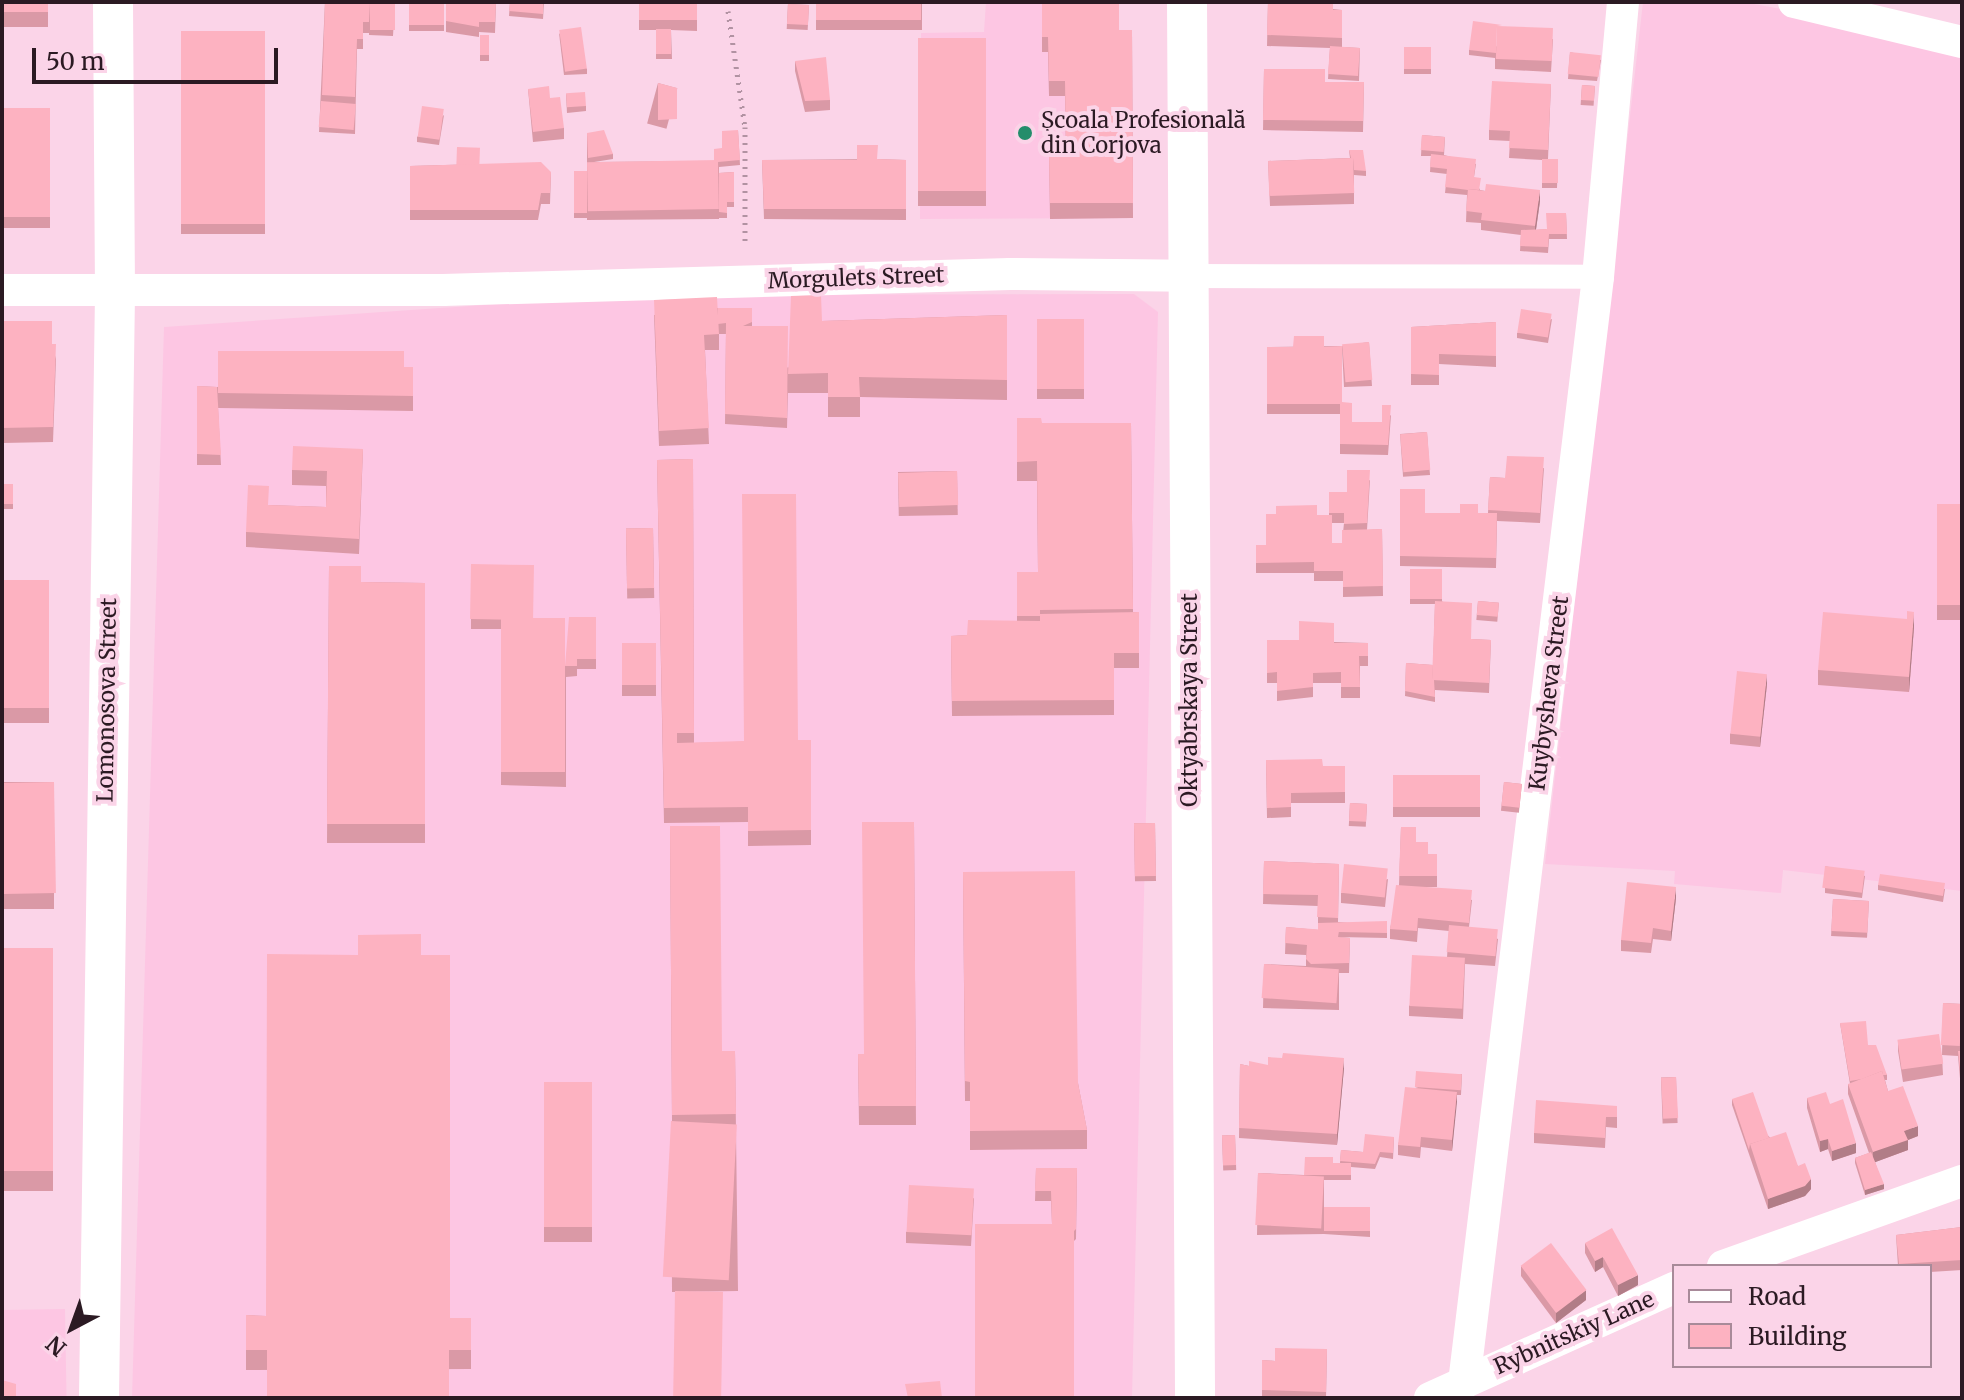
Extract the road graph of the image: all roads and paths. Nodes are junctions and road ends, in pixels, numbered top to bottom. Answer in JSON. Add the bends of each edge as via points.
{"nodes":[{"id":1,"x":113,"y":2,"type":"edge"},
{"id":2,"x":1187,"y":2,"type":"edge"},
{"id":3,"x":1623,"y":2,"type":"edge"},
{"id":4,"x":1794,"y":2,"type":"edge"},
{"id":5,"x":728,"y":11,"type":"dead end"},
{"id":6,"x":1962,"y":42,"type":"edge"},
{"id":7,"x":745,"y":243,"type":"dead end"},
{"id":8,"x":1188,"y":276,"type":"junction"},
{"id":9,"x":1598,"y":277,"type":"junction"},
{"id":10,"x":2,"y":290,"type":"edge"},
{"id":11,"x":115,"y":291,"type":"junction"},
{"id":12,"x":1962,"y":1181,"type":"edge"},
{"id":13,"x":1729,"y":1264,"type":"edge"},
{"id":14,"x":1672,"y":1289,"type":"edge"},
{"id":15,"x":1464,"y":1383,"type":"junction"},
{"id":16,"x":99,"y":1398,"type":"edge"},
{"id":17,"x":1195,"y":1398,"type":"edge"},
{"id":18,"x":1430,"y":1398,"type":"edge"}],
"edges":[{"from":1,"to":11,"type":"street","name":"Lomonosova Street"},
{"from":2,"to":8,"type":"street","name":"Oktyabrskaya Street"},
{"from":3,"to":9,"type":"street","name":"Kuybysheva Street"},
{"from":4,"to":6,"type":"street"},
{"from":5,"to":7,"type":"path","via":[[745,127]]},
{"from":8,"to":9,"type":"street","name":"Morgulets Street"},
{"from":8,"to":11,"type":"street","name":"Morgulets Street","via":[[1010,274],[443,290]]},
{"from":8,"to":17,"type":"street","name":"Oktyabrskaya Street"},
{"from":9,"to":15,"type":"street","name":"Kuybysheva Street"},
{"from":10,"to":11,"type":"street","name":"Morgulets Street"},
{"from":11,"to":16,"type":"street","name":"Lomonosova Street"},
{"from":12,"to":13,"type":"street"},
{"from":14,"to":15,"type":"street","name":"Rybnitskiy Lane"},
{"from":15,"to":18,"type":"street","name":"Rybnitskiy Lane"}]}
